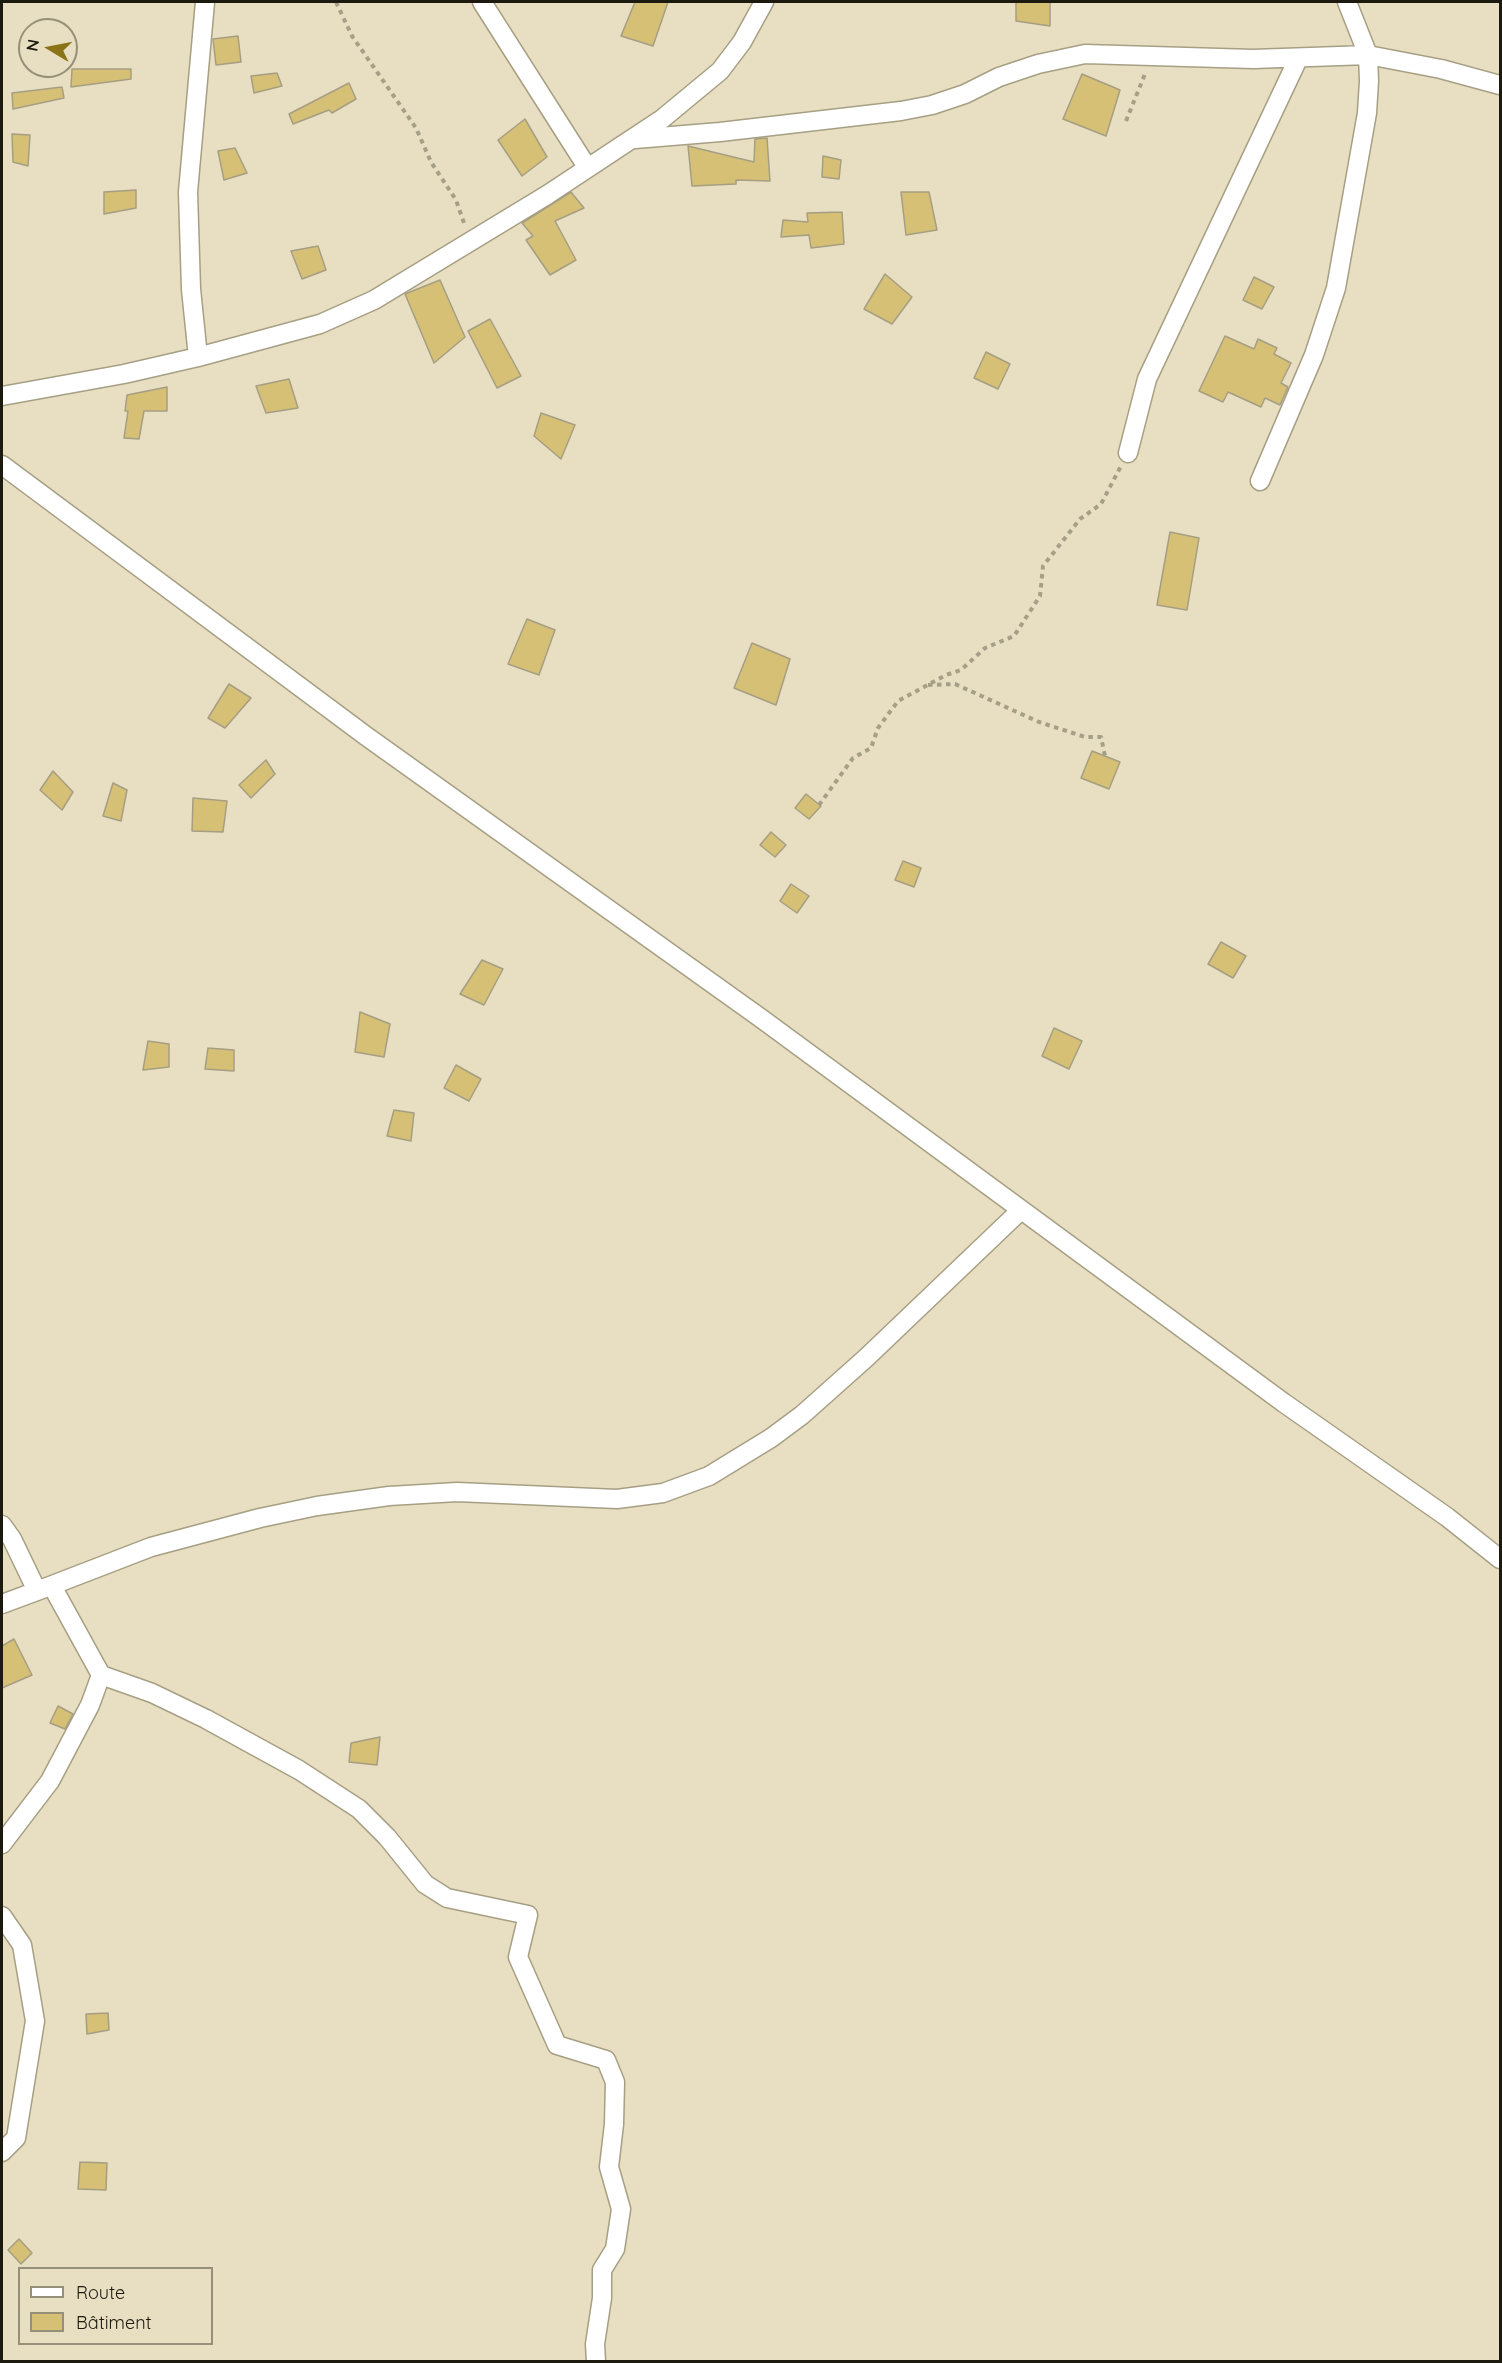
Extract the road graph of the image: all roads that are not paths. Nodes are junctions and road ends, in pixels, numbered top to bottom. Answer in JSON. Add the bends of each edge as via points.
{"nodes":[{"id":1,"x":205,"y":2,"type":"edge"},
{"id":2,"x":482,"y":2,"type":"edge"},
{"id":3,"x":764,"y":2,"type":"edge"},
{"id":4,"x":1347,"y":2,"type":"edge"},
{"id":5,"x":1368,"y":55,"type":"junction"},
{"id":6,"x":1298,"y":59,"type":"junction"},
{"id":7,"x":1500,"y":85,"type":"edge"},
{"id":8,"x":635,"y":139,"type":"junction"},
{"id":9,"x":587,"y":167,"type":"junction"},
{"id":10,"x":198,"y":357,"type":"junction"},
{"id":11,"x":2,"y":396,"type":"edge"},
{"id":12,"x":1128,"y":453,"type":"road end"},
{"id":13,"x":2,"y":465,"type":"edge"},
{"id":14,"x":1260,"y":481,"type":"dead end"},
{"id":15,"x":1021,"y":1210,"type":"junction"},
{"id":16,"x":2,"y":1525,"type":"edge"},
{"id":17,"x":1500,"y":1559,"type":"edge"},
{"id":18,"x":44,"y":1589,"type":"junction"},
{"id":19,"x":2,"y":1604,"type":"edge"},
{"id":20,"x":101,"y":1675,"type":"junction"},
{"id":21,"x":2,"y":1844,"type":"edge"},
{"id":22,"x":2,"y":1916,"type":"edge"},
{"id":23,"x":2,"y":2152,"type":"edge"},
{"id":24,"x":596,"y":2361,"type":"edge"}],
"edges":[{"from":1,"to":10,"type":"street","via":[[188,192],[190,278]]},
{"from":2,"to":9,"type":"street"},
{"from":3,"to":8,"type":"street","via":[[742,42],[720,70]]},
{"from":4,"to":5,"type":"street"},
{"from":5,"to":6,"type":"street"},
{"from":5,"to":7,"type":"street"},
{"from":5,"to":14,"type":"street","via":[[1368,113],[1336,288],[1314,355]]},
{"from":6,"to":8,"type":"street","via":[[1085,54],[1059,58],[911,109]]},
{"from":6,"to":12,"type":"street","via":[[1147,379]]},
{"from":8,"to":9,"type":"street"},
{"from":9,"to":10,"type":"street","via":[[428,270],[374,300],[320,324]]},
{"from":10,"to":11,"type":"street"},
{"from":13,"to":15,"type":"street","via":[[366,736]]},
{"from":15,"to":17,"type":"street"},
{"from":15,"to":18,"type":"street","via":[[802,1415],[709,1476],[672,1490],[617,1499],[457,1492],[340,1503],[260,1518],[151,1547]]},
{"from":16,"to":18,"type":"street"},
{"from":18,"to":19,"type":"street"},
{"from":18,"to":20,"type":"street"},
{"from":20,"to":21,"type":"street","via":[[90,1705],[50,1781]]},
{"from":20,"to":24,"type":"street","via":[[152,1693],[299,1770],[359,1809],[425,1884],[447,1898],[528,1915],[518,1957],[557,2045],[606,2061],[615,2082],[609,2167],[621,2208],[615,2249],[602,2270]]},
{"from":22,"to":23,"type":"street","via":[[22,1945],[35,2021],[16,2138]]}]}
